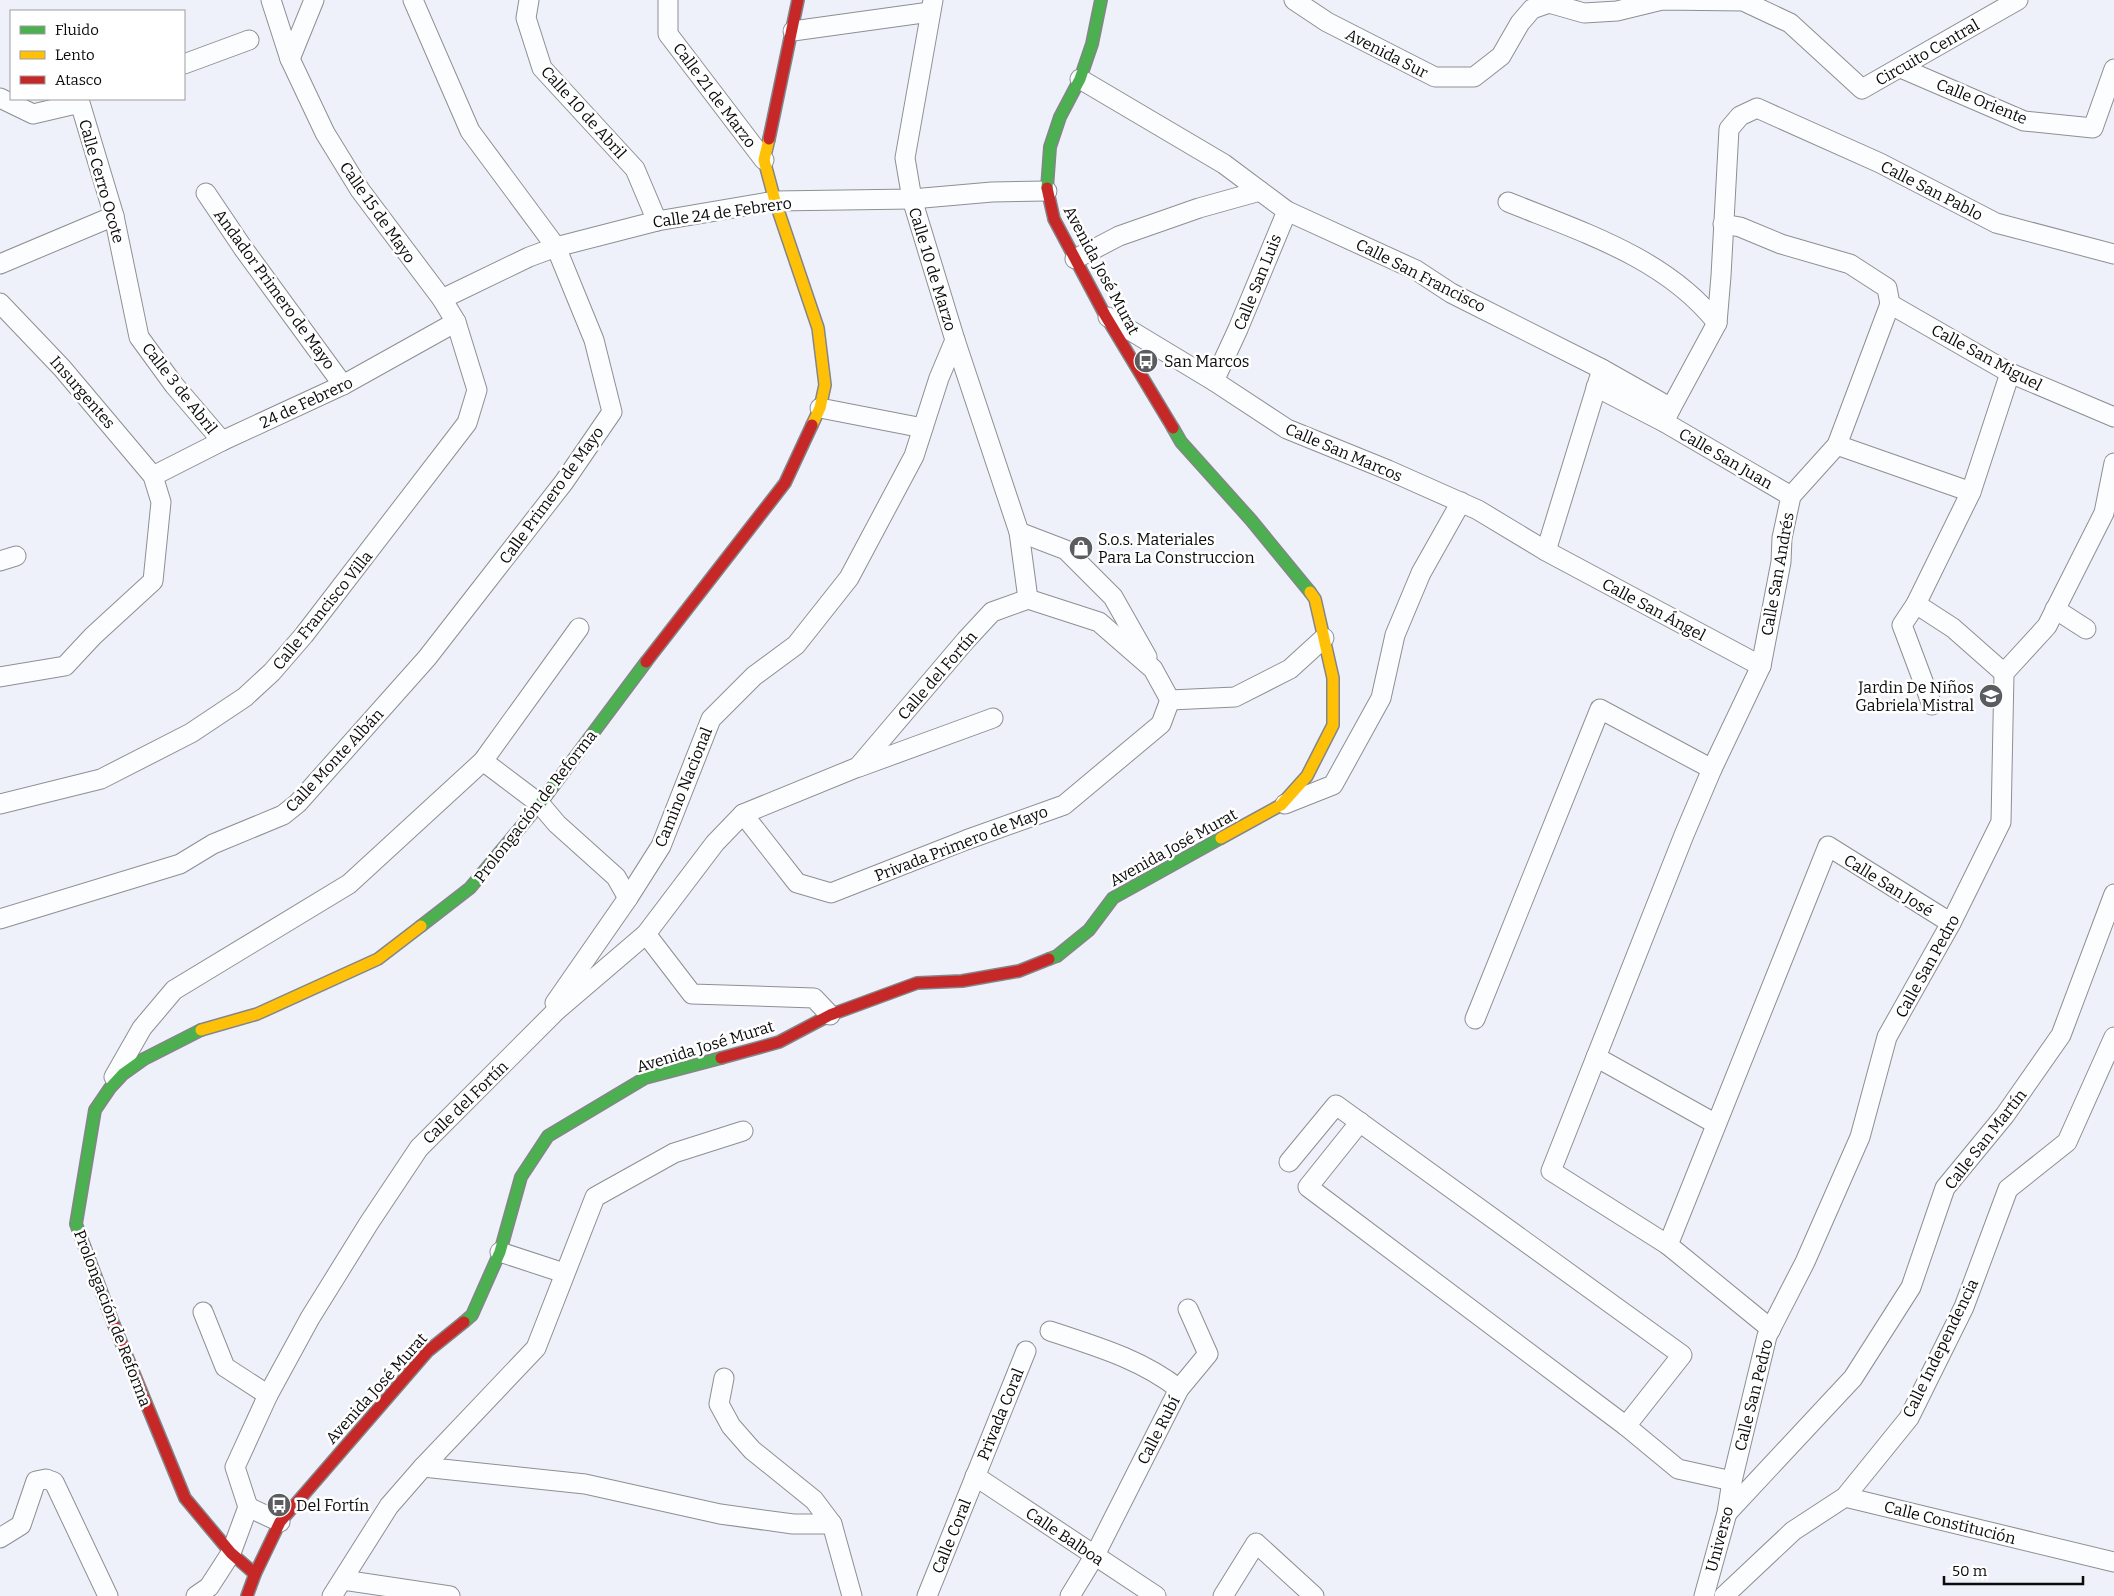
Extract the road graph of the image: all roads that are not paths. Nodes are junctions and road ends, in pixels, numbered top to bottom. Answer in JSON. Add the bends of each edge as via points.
{"nodes":[{"id":1,"x":270,"y":0,"type":"edge"},
{"id":2,"x":314,"y":0,"type":"edge"},
{"id":3,"x":413,"y":0,"type":"edge"},
{"id":4,"x":529,"y":0,"type":"edge"},
{"id":5,"x":668,"y":0,"type":"edge"},
{"id":6,"x":798,"y":0,"type":"edge"},
{"id":7,"x":1101,"y":0,"type":"edge"},
{"id":8,"x":1294,"y":0,"type":"edge"},
{"id":9,"x":2018,"y":0,"type":"edge"},
{"id":10,"x":1550,"y":2,"type":"edge"},
{"id":11,"x":932,"y":6,"type":"edge"},
{"id":12,"x":793,"y":31,"type":"junction"},
{"id":13,"x":249,"y":40,"type":"dead end"},
{"id":14,"x":290,"y":59,"type":"junction"},
{"id":15,"x":185,"y":64,"type":"edge"},
{"id":16,"x":1901,"y":68,"type":"junction"},
{"id":17,"x":2114,"y":69,"type":"edge"},
{"id":18,"x":1080,"y":79,"type":"junction"},
{"id":19,"x":1862,"y":89,"type":"joint"},
{"id":20,"x":0,"y":98,"type":"edge"},
{"id":21,"x":85,"y":101,"type":"edge"},
{"id":22,"x":764,"y":160,"type":"junction"},
{"id":23,"x":1260,"y":191,"type":"junction"},
{"id":24,"x":1047,"y":192,"type":"junction"},
{"id":25,"x":206,"y":193,"type":"dead end"},
{"id":26,"x":912,"y":199,"type":"junction"},
{"id":27,"x":775,"y":201,"type":"junction"},
{"id":28,"x":1508,"y":202,"type":"dead end"},
{"id":29,"x":1287,"y":210,"type":"junction"},
{"id":30,"x":114,"y":216,"type":"junction"},
{"id":31,"x":657,"y":220,"type":"junction"},
{"id":32,"x":1723,"y":224,"type":"junction"},
{"id":33,"x":556,"y":247,"type":"junction"},
{"id":34,"x":2114,"y":254,"type":"edge"},
{"id":35,"x":1075,"y":259,"type":"junction"},
{"id":36,"x":0,"y":264,"type":"edge"},
{"id":37,"x":442,"y":299,"type":"junction"},
{"id":38,"x":0,"y":303,"type":"edge"},
{"id":39,"x":1890,"y":304,"type":"junction"},
{"id":40,"x":134,"y":306,"type":"joint"},
{"id":41,"x":1105,"y":315,"type":"junction"},
{"id":42,"x":456,"y":322,"type":"junction"},
{"id":43,"x":1716,"y":323,"type":"junction"},
{"id":44,"x":955,"y":340,"type":"junction"},
{"id":45,"x":1602,"y":368,"type":"junction"},
{"id":46,"x":2010,"y":373,"type":"junction"},
{"id":47,"x":1214,"y":381,"type":"junction"},
{"id":48,"x":343,"y":385,"type":"junction"},
{"id":49,"x":1596,"y":387,"type":"junction"},
{"id":50,"x":820,"y":408,"type":"junction"},
{"id":51,"x":1668,"y":415,"type":"junction"},
{"id":52,"x":2114,"y":417,"type":"edge"},
{"id":53,"x":468,"y":423,"type":"joint"},
{"id":54,"x":923,"y":428,"type":"junction"},
{"id":55,"x":222,"y":441,"type":"junction"},
{"id":56,"x":1837,"y":445,"type":"junction"},
{"id":57,"x":2114,"y":463,"type":"edge"},
{"id":58,"x":155,"y":482,"type":"junction"},
{"id":59,"x":1971,"y":492,"type":"junction"},
{"id":60,"x":1791,"y":496,"type":"junction"},
{"id":61,"x":1461,"y":502,"type":"junction"},
{"id":62,"x":1019,"y":532,"type":"junction"},
{"id":63,"x":1546,"y":551,"type":"junction"},
{"id":64,"x":1028,"y":599,"type":"junction"},
{"id":65,"x":1916,"y":604,"type":"junction"},
{"id":66,"x":2055,"y":609,"type":"junction"},
{"id":67,"x":579,"y":628,"type":"dead end"},
{"id":68,"x":2086,"y":629,"type":"dead end"},
{"id":69,"x":1324,"y":638,"type":"junction"},
{"id":70,"x":427,"y":658,"type":"joint"},
{"id":71,"x":1761,"y":666,"type":"junction"},
{"id":72,"x":1153,"y":669,"type":"junction"},
{"id":73,"x":2004,"y":673,"type":"junction"},
{"id":74,"x":0,"y":678,"type":"edge"},
{"id":75,"x":1170,"y":700,"type":"junction"},
{"id":76,"x":1932,"y":705,"type":"dead end"},
{"id":77,"x":993,"y":718,"type":"dead end"},
{"id":78,"x":483,"y":761,"type":"junction"},
{"id":79,"x":858,"y":768,"type":"junction"},
{"id":80,"x":1712,"y":769,"type":"junction"},
{"id":81,"x":0,"y":804,"type":"edge"},
{"id":82,"x":540,"y":804,"type":"junction"},
{"id":83,"x":1281,"y":806,"type":"junction"},
{"id":84,"x":743,"y":814,"type":"junction"},
{"id":85,"x":2114,"y":894,"type":"edge"},
{"id":86,"x":628,"y":898,"type":"junction"},
{"id":87,"x":0,"y":919,"type":"edge"},
{"id":88,"x":1951,"y":923,"type":"junction"},
{"id":89,"x":646,"y":934,"type":"junction"},
{"id":90,"x":830,"y":1015,"type":"junction"},
{"id":91,"x":1475,"y":1019,"type":"dead end"},
{"id":92,"x":531,"y":1037,"type":"junction"},
{"id":93,"x":2114,"y":1037,"type":"edge"},
{"id":94,"x":1596,"y":1057,"type":"junction"},
{"id":95,"x":110,"y":1088,"type":"junction"},
{"id":96,"x":1360,"y":1122,"type":"junction"},
{"id":97,"x":1716,"y":1124,"type":"junction"},
{"id":98,"x":743,"y":1131,"type":"dead end"},
{"id":99,"x":1289,"y":1162,"type":"dead end"},
{"id":100,"x":1668,"y":1245,"type":"junction"},
{"id":101,"x":500,"y":1252,"type":"junction"},
{"id":102,"x":564,"y":1273,"type":"junction"},
{"id":103,"x":1188,"y":1309,"type":"dead end"},
{"id":104,"x":203,"y":1312,"type":"dead end"},
{"id":105,"x":1771,"y":1329,"type":"junction"},
{"id":106,"x":1050,"y":1331,"type":"dead end"},
{"id":107,"x":1026,"y":1352,"type":"dead end"},
{"id":108,"x":724,"y":1378,"type":"dead end"},
{"id":109,"x":1179,"y":1389,"type":"junction"},
{"id":110,"x":268,"y":1395,"type":"junction"},
{"id":111,"x":1626,"y":1426,"type":"junction"},
{"id":112,"x":423,"y":1467,"type":"junction"},
{"id":113,"x":975,"y":1476,"type":"junction"},
{"id":114,"x":1732,"y":1480,"type":"junction"},
{"id":115,"x":1845,"y":1497,"type":"junction"},
{"id":116,"x":248,"y":1507,"type":"junction"},
{"id":117,"x":1728,"y":1513,"type":"junction"},
{"id":118,"x":280,"y":1522,"type":"junction"},
{"id":119,"x":832,"y":1524,"type":"junction"},
{"id":120,"x":0,"y":1538,"type":"edge"},
{"id":121,"x":231,"y":1553,"type":"junction"},
{"id":122,"x":1094,"y":1555,"type":"junction"},
{"id":123,"x":2114,"y":1562,"type":"edge"},
{"id":124,"x":255,"y":1574,"type":"junction"},
{"id":125,"x":343,"y":1580,"type":"junction"},
{"id":126,"x":108,"y":1596,"type":"edge"},
{"id":127,"x":196,"y":1596,"type":"edge"},
{"id":128,"x":247,"y":1596,"type":"edge"},
{"id":129,"x":332,"y":1596,"type":"edge"},
{"id":130,"x":450,"y":1596,"type":"edge"},
{"id":131,"x":852,"y":1596,"type":"edge"},
{"id":132,"x":927,"y":1596,"type":"edge"},
{"id":133,"x":1070,"y":1596,"type":"edge"},
{"id":134,"x":1156,"y":1596,"type":"edge"},
{"id":135,"x":1223,"y":1596,"type":"edge"},
{"id":136,"x":1314,"y":1596,"type":"edge"},
{"id":137,"x":1704,"y":1596,"type":"edge"},
{"id":138,"x":1724,"y":1596,"type":"edge"}],
"edges":[{"from":1,"to":14,"type":"street","name":"Calle 15 de Mayo"},
{"from":2,"to":14,"type":"street"},
{"from":3,"to":33,"type":"street","name":"Calle Primero de Mayo","via":[[470,131]]},
{"from":4,"to":31,"type":"street","name":"Calle 10 de Abril","via":[[526,18],[542,68],[634,169]]},
{"from":5,"to":22,"type":"street","name":"Calle 21 de Marzo","via":[[668,34]]},
{"from":6,"to":12,"type":"street","name":"Prolongación de Reforma"},
{"from":7,"to":18,"type":"street","name":"Avenida José Murat","via":[[1092,44]]},
{"from":8,"to":10,"type":"street","name":"Avenida Sur","via":[[1327,22],[1435,77],[1474,77],[1501,56],[1532,9]]},
{"from":9,"to":16,"type":"street","name":"Circuito Central"},
{"from":10,"to":19,"type":"street","name":"Avenida Sur","via":[[1584,13],[1617,11],[1662,0],[1743,1],[1790,23]]},
{"from":11,"to":12,"type":"street"},
{"from":11,"to":26,"type":"street","name":"Calle 10 de Marzo","via":[[904,158]]},
{"from":12,"to":22,"type":"street","name":"Prolongación de Reforma"},
{"from":13,"to":15,"type":"street"},
{"from":14,"to":37,"type":"street","name":"Calle 15 de Mayo","via":[[325,133],[360,190]]},
{"from":16,"to":17,"type":"street","name":"Calle Oriente","via":[[2024,121],[2093,128]]},
{"from":16,"to":19,"type":"street","name":"Circuito Central"},
{"from":18,"to":23,"type":"street","name":"Calle San Francisco","via":[[1224,164]]},
{"from":18,"to":24,"type":"street","name":"Avenida José Murat","via":[[1060,117],[1050,147]]},
{"from":20,"to":21,"type":"street","name":"Calle Cerro Ocote","via":[[34,114]]},
{"from":21,"to":30,"type":"street","name":"Calle Cerro Ocote"},
{"from":22,"to":27,"type":"street","name":"Prolongación de Reforma"},
{"from":23,"to":29,"type":"street","name":"Calle San Francisco"},
{"from":23,"to":35,"type":"street","via":[[1119,236]]},
{"from":24,"to":26,"type":"street","name":"Calle 24 de Febrero","via":[[992,192]]},
{"from":24,"to":35,"type":"street","name":"Avenida José Murat","via":[[1054,219]]},
{"from":25,"to":48,"type":"street","name":"Andador Primero de Mayo"},
{"from":26,"to":27,"type":"street","name":"Calle 24 de Febrero"},
{"from":26,"to":44,"type":"street","name":"Calle 10 de Marzo"},
{"from":27,"to":31,"type":"street","name":"Calle 24 de Febrero"},
{"from":27,"to":50,"type":"street","name":"Prolongación de Reforma","via":[[818,328],[825,385]]},
{"from":28,"to":43,"type":"street","via":[[1653,266],[1703,306]]},
{"from":29,"to":45,"type":"street","name":"Calle San Francisco","via":[[1416,270],[1451,293]]},
{"from":29,"to":47,"type":"street","name":"Calle San Luis"},
{"from":30,"to":36,"type":"street"},
{"from":30,"to":40,"type":"street","name":"Calle Cerro Ocote"},
{"from":31,"to":33,"type":"street","name":"Calle 24 de Febrero"},
{"from":32,"to":34,"type":"street","name":"Calle San Pablo","via":[[1729,129],[1740,116],[1757,108],[1880,163],[1996,223]]},
{"from":32,"to":39,"type":"street","via":[[1850,264],[1887,288]]},
{"from":32,"to":43,"type":"street"},
{"from":33,"to":37,"type":"street","name":"Calle 24 de Febrero"},
{"from":33,"to":70,"type":"street","name":"Calle Primero de Mayo","via":[[594,340],[612,412],[564,482]]},
{"from":35,"to":41,"type":"street","name":"Avenida José Murat"},
{"from":37,"to":42,"type":"street","name":"Calle 15 de Mayo"},
{"from":38,"to":58,"type":"street","name":"Insurgentes","via":[[62,368]]},
{"from":39,"to":46,"type":"street","name":"Calle San Miguel"},
{"from":39,"to":56,"type":"street","name":"Calle San Andrés"},
{"from":40,"to":55,"type":"street","name":"Calle 3 de Abril","via":[[139,337],[174,385]]},
{"from":41,"to":47,"type":"street","name":"Calle San Marcos"},
{"from":41,"to":69,"type":"street","name":"Avenida José Murat","via":[[1182,442],[1315,599]]},
{"from":42,"to":48,"type":"street","name":"24 de Febrero"},
{"from":42,"to":53,"type":"street","name":"Calle 15 de Mayo","via":[[477,390]]},
{"from":43,"to":51,"type":"street"},
{"from":44,"to":54,"type":"street","name":"Camino Nacional"},
{"from":44,"to":62,"type":"street","name":"Calle 10 de Marzo"},
{"from":45,"to":49,"type":"street"},
{"from":45,"to":51,"type":"street","name":"Calle San Juan"},
{"from":46,"to":52,"type":"street","name":"Calle San Miguel"},
{"from":46,"to":59,"type":"street"},
{"from":47,"to":61,"type":"street","name":"Calle San Marcos","via":[[1287,429]]},
{"from":48,"to":55,"type":"street","name":"24 de Febrero"},
{"from":49,"to":51,"type":"street"},
{"from":49,"to":63,"type":"street"},
{"from":50,"to":54,"type":"street"},
{"from":50,"to":82,"type":"street","name":"Prolongación de Reforma","via":[[785,483],[684,610]]},
{"from":51,"to":60,"type":"street","name":"Calle San Juan"},
{"from":53,"to":81,"type":"street","name":"Calle Francisco Villa","via":[[304,635],[245,697],[191,733],[101,779]]},
{"from":54,"to":86,"type":"street","name":"Camino Nacional","via":[[914,456],[849,578],[796,645],[754,676],[711,719],[661,846]]},
{"from":55,"to":58,"type":"street","name":"24 de Febrero"},
{"from":56,"to":59,"type":"street"},
{"from":56,"to":60,"type":"street","name":"Calle San Andrés"},
{"from":57,"to":66,"type":"street","via":[[2104,513]]},
{"from":58,"to":74,"type":"street","via":[[161,502],[153,581],[65,666]]},
{"from":59,"to":65,"type":"street"},
{"from":60,"to":71,"type":"street","name":"Calle San Andrés"},
{"from":61,"to":63,"type":"street","name":"Calle San Marcos"},
{"from":61,"to":83,"type":"street","via":[[1420,573],[1395,635],[1381,698],[1333,785]]},
{"from":62,"to":64,"type":"street","name":"Calle 10 de Marzo"},
{"from":62,"to":72,"type":"street","via":[[1066,550],[1113,597]]},
{"from":63,"to":71,"type":"street","name":"Calle San Ángel"},
{"from":64,"to":72,"type":"street","via":[[1099,622]]},
{"from":64,"to":79,"type":"street","name":"Calle del Fortín","via":[[992,612]]},
{"from":65,"to":73,"type":"street","via":[[1953,628]]},
{"from":65,"to":76,"type":"street","via":[[1902,625]]},
{"from":66,"to":68,"type":"street"},
{"from":66,"to":73,"type":"street","via":[[2046,626]]},
{"from":67,"to":78,"type":"street"},
{"from":69,"to":75,"type":"street","via":[[1290,668],[1235,697]]},
{"from":69,"to":83,"type":"street","name":"Avenida José Murat","via":[[1333,678],[1333,725],[1307,776]]},
{"from":70,"to":87,"type":"street","name":"Calle Monte Albán","via":[[298,803],[283,815],[213,844],[180,864]]},
{"from":71,"to":80,"type":"street","name":"Calle San Andrés"},
{"from":72,"to":75,"type":"street"},
{"from":73,"to":88,"type":"street","name":"Calle San Pedro","via":[[2001,822]]},
{"from":75,"to":84,"type":"street","name":"Privada Primero de Mayo","via":[[1161,724],[1064,805],[831,893],[797,882]]},
{"from":77,"to":79,"type":"street","name":"Calle del Fortín"},
{"from":78,"to":82,"type":"street"},
{"from":78,"to":95,"type":"street","via":[[349,884],[174,990],[142,1028],[117,1069]]},
{"from":79,"to":84,"type":"street","name":"Calle del Fortín"},
{"from":80,"to":91,"type":"street","via":[[1600,709]]},
{"from":80,"to":94,"type":"street","name":"Calle San Andrés"},
{"from":82,"to":86,"type":"street","via":[[557,824],[616,877]]},
{"from":82,"to":95,"type":"street","name":"Prolongación de Reforma","via":[[470,888],[378,959],[257,1014],[198,1032],[144,1059]]},
{"from":83,"to":90,"type":"street","name":"Avenida José Murat","via":[[1113,898],[1089,930],[1057,956],[1019,971],[962,981],[917,984]]},
{"from":84,"to":89,"type":"street","name":"Calle del Fortín","via":[[715,843]]},
{"from":85,"to":117,"type":"street","name":"Calle San Martín","via":[[2061,1035],[2005,1115],[1945,1188],[1912,1287],[1853,1378]]},
{"from":86,"to":92,"type":"street","name":"Camino Nacional"},
{"from":88,"to":97,"type":"street","name":"Calle San José","via":[[1828,846]]},
{"from":88,"to":105,"type":"street","name":"Calle San Pedro","via":[[1888,1037],[1860,1137],[1805,1262]]},
{"from":89,"to":90,"type":"street","via":[[692,994],[814,998]]},
{"from":89,"to":92,"type":"street","name":"Calle del Fortín","via":[[556,1010]]},
{"from":90,"to":101,"type":"street","name":"Avenida José Murat","via":[[779,1042],[645,1078],[548,1136],[521,1177]]},
{"from":92,"to":110,"type":"street","name":"Calle del Fortín","via":[[419,1148],[310,1318]]},
{"from":93,"to":115,"type":"street","name":"Calle Independencia","via":[[2067,1142],[2008,1189],[1964,1307],[1909,1418]]},
{"from":94,"to":97,"type":"street"},
{"from":94,"to":100,"type":"street","name":"Calle San Andrés","via":[[1551,1171]]},
{"from":95,"to":121,"type":"street","name":"Prolongación de Reforma","via":[[94,1110],[76,1224],[185,1498]]},
{"from":96,"to":99,"type":"street","via":[[1336,1105]]},
{"from":96,"to":111,"type":"street","via":[[1308,1187]]},
{"from":96,"to":111,"type":"street","via":[[1682,1355]]},
{"from":97,"to":100,"type":"street"},
{"from":98,"to":102,"type":"street","via":[[674,1153],[595,1197]]},
{"from":100,"to":105,"type":"street"},
{"from":101,"to":102,"type":"street"},
{"from":101,"to":118,"type":"street","name":"Avenida José Murat","via":[[472,1315],[428,1351]]},
{"from":102,"to":112,"type":"street","via":[[536,1348]]},
{"from":103,"to":109,"type":"street","via":[[1208,1354]]},
{"from":104,"to":110,"type":"street","via":[[225,1367]]},
{"from":105,"to":114,"type":"street","name":"Calle San Pedro"},
{"from":106,"to":109,"type":"street","name":"Calle Rubí","via":[[1117,1353],[1152,1370]]},
{"from":107,"to":113,"type":"street","name":"Privada Coral"},
{"from":108,"to":119,"type":"street","via":[[719,1404],[731,1426],[752,1450],[814,1500]]},
{"from":109,"to":122,"type":"street","name":"Calle Rubí"},
{"from":110,"to":116,"type":"street","name":"Calle del Fortín","via":[[235,1467]]},
{"from":111,"to":114,"type":"street","via":[[1678,1469]]},
{"from":112,"to":119,"type":"street","via":[[585,1484],[720,1514],[792,1524]]},
{"from":112,"to":125,"type":"street","via":[[390,1506]]},
{"from":113,"to":122,"type":"street","name":"Calle Balboa"},
{"from":113,"to":132,"type":"street","name":"Calle Coral"},
{"from":114,"to":117,"type":"street","name":"Universo"},
{"from":115,"to":123,"type":"street","name":"Calle Constitución"},
{"from":115,"to":138,"type":"street","name":"Calle Independencia","via":[[1793,1531]]},
{"from":116,"to":118,"type":"street"},
{"from":116,"to":121,"type":"street"},
{"from":117,"to":137,"type":"street","name":"Universo"},
{"from":118,"to":124,"type":"street","name":"Avenida José Murat"},
{"from":119,"to":131,"type":"street"},
{"from":120,"to":126,"type":"street","via":[[21,1525],[36,1481],[46,1479],[54,1482]]},
{"from":121,"to":124,"type":"street","name":"Prolongación de Reforma"},
{"from":121,"to":127,"type":"street","via":[[209,1587]]},
{"from":122,"to":133,"type":"street","name":"Calle Rubí"},
{"from":122,"to":134,"type":"street","name":"Calle Balboa"},
{"from":124,"to":128,"type":"street","name":"Avenida José Murat"},
{"from":125,"to":129,"type":"street"},
{"from":125,"to":130,"type":"street"},
{"from":135,"to":136,"type":"street","via":[[1256,1543]]}]}
